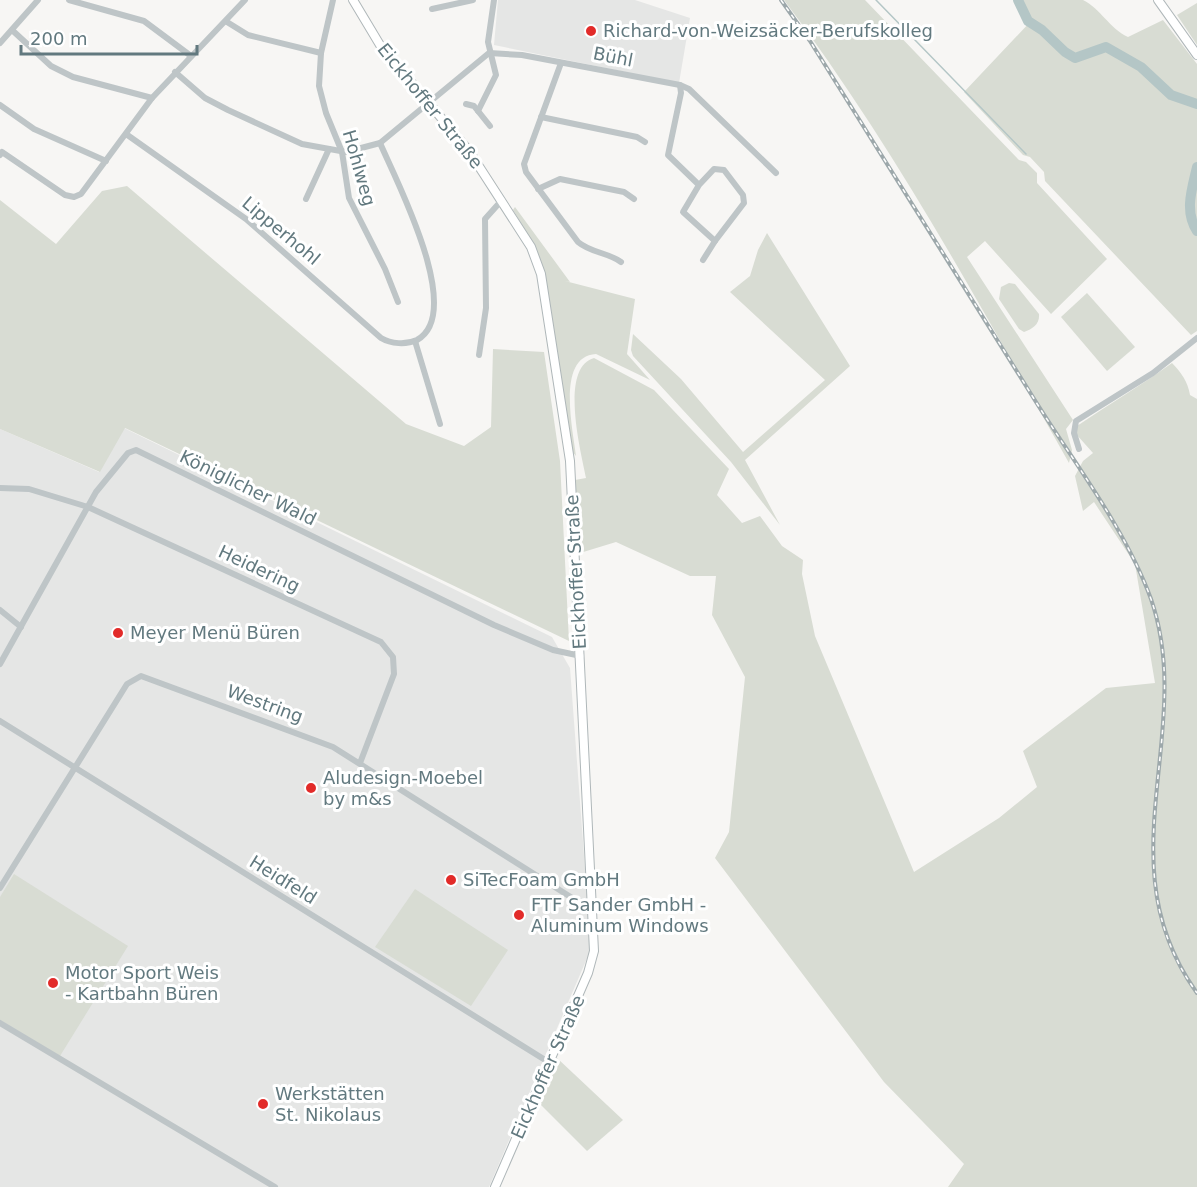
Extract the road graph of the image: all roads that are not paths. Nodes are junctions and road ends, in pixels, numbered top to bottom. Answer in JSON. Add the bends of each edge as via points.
{"nodes":[{"id":1,"x":38,"y":0,"type":"edge"},
{"id":2,"x":69,"y":0,"type":"edge"},
{"id":3,"x":245,"y":0,"type":"edge"},
{"id":4,"x":333,"y":0,"type":"edge"},
{"id":5,"x":353,"y":0,"type":"edge"},
{"id":6,"x":473,"y":0,"type":"edge"},
{"id":7,"x":494,"y":0,"type":"edge"},
{"id":8,"x":1158,"y":0,"type":"edge"},
{"id":9,"x":432,"y":9,"type":"dead end"},
{"id":10,"x":227,"y":22,"type":"junction"},
{"id":11,"x":12,"y":30,"type":"junction"},
{"id":12,"x":0,"y":43,"type":"edge"},
{"id":13,"x":321,"y":53,"type":"junction"},
{"id":14,"x":489,"y":54,"type":"junction"},
{"id":15,"x":1197,"y":55,"type":"edge"},
{"id":16,"x":191,"y":56,"type":"junction"},
{"id":17,"x":561,"y":63,"type":"junction"},
{"id":18,"x":175,"y":72,"type":"junction"},
{"id":19,"x":680,"y":85,"type":"junction"},
{"id":20,"x":152,"y":98,"type":"junction"},
{"id":21,"x":429,"y":103,"type":"junction"},
{"id":22,"x":466,"y":104,"type":"dead end"},
{"id":23,"x":0,"y":105,"type":"edge"},
{"id":24,"x":478,"y":111,"type":"junction"},
{"id":25,"x":540,"y":117,"type":"junction"},
{"id":26,"x":490,"y":126,"type":"dead end"},
{"id":27,"x":126,"y":134,"type":"junction"},
{"id":28,"x":645,"y":142,"type":"dead end"},
{"id":29,"x":380,"y":143,"type":"junction"},
{"id":30,"x":329,"y":149,"type":"junction"},
{"id":31,"x":342,"y":152,"type":"junction"},
{"id":32,"x":0,"y":155,"type":"edge"},
{"id":33,"x":106,"y":161,"type":"junction"},
{"id":34,"x":776,"y":173,"type":"dead end"},
{"id":35,"x":699,"y":185,"type":"junction"},
{"id":36,"x":538,"y":189,"type":"junction"},
{"id":37,"x":306,"y":199,"type":"dead end"},
{"id":38,"x":634,"y":199,"type":"dead end"},
{"id":39,"x":502,"y":200,"type":"junction"},
{"id":40,"x":715,"y":242,"type":"junction"},
{"id":41,"x":703,"y":260,"type":"dead end"},
{"id":42,"x":621,"y":262,"type":"dead end"},
{"id":43,"x":398,"y":302,"type":"dead end"},
{"id":44,"x":1197,"y":338,"type":"edge"},
{"id":45,"x":415,"y":341,"type":"junction"},
{"id":46,"x":479,"y":355,"type":"dead end"},
{"id":47,"x":440,"y":424,"type":"dead end"},
{"id":48,"x":1079,"y":449,"type":"dead end"},
{"id":49,"x":0,"y":488,"type":"edge"},
{"id":50,"x":88,"y":507,"type":"junction"},
{"id":51,"x":0,"y":610,"type":"edge"},
{"id":52,"x":21,"y":627,"type":"junction"},
{"id":53,"x":581,"y":656,"type":"junction"},
{"id":54,"x":0,"y":664,"type":"edge"},
{"id":55,"x":0,"y":721,"type":"edge"},
{"id":56,"x":360,"y":763,"type":"junction"},
{"id":57,"x":75,"y":768,"type":"junction"},
{"id":58,"x":0,"y":888,"type":"edge"},
{"id":59,"x":593,"y":901,"type":"junction"},
{"id":60,"x":0,"y":1023,"type":"edge"},
{"id":61,"x":550,"y":1063,"type":"junction"},
{"id":62,"x":275,"y":1187,"type":"edge"},
{"id":63,"x":495,"y":1187,"type":"edge"}],
"edges":[{"from":1,"to":11,"type":"street"},
{"from":2,"to":16,"type":"street","via":[[144,21]]},
{"from":3,"to":10,"type":"street"},
{"from":4,"to":13,"type":"street","name":"Hohlweg"},
{"from":5,"to":21,"type":"main road","name":"Eickhoffer Straße","via":[[380,45]]},
{"from":6,"to":9,"type":"street"},
{"from":7,"to":14,"type":"street"},
{"from":8,"to":15,"type":"main road"},
{"from":10,"to":13,"type":"street","via":[[258,38]]},
{"from":10,"to":16,"type":"street"},
{"from":11,"to":12,"type":"street"},
{"from":11,"to":20,"type":"street","via":[[51,66],[73,77]]},
{"from":13,"to":31,"type":"street","name":"Hohlweg","via":[[319,87]]},
{"from":14,"to":17,"type":"street","name":"Bühl","via":[[514,54]]},
{"from":14,"to":21,"type":"street"},
{"from":14,"to":24,"type":"street","via":[[496,75]]},
{"from":16,"to":18,"type":"street"},
{"from":17,"to":19,"type":"street","name":"Bühl"},
{"from":17,"to":25,"type":"street"},
{"from":18,"to":20,"type":"street"},
{"from":18,"to":30,"type":"street","via":[[205,98],[228,110],[302,144]]},
{"from":19,"to":34,"type":"street","name":"Bühl"},
{"from":19,"to":35,"type":"street","via":[[668,155]]},
{"from":20,"to":27,"type":"street"},
{"from":21,"to":29,"type":"street"},
{"from":21,"to":39,"type":"main road","name":"Eickhoffer Straße"},
{"from":22,"to":24,"type":"street"},
{"from":23,"to":33,"type":"street","via":[[23,123]]},
{"from":24,"to":26,"type":"street"},
{"from":25,"to":28,"type":"street","via":[[637,137]]},
{"from":25,"to":36,"type":"street","via":[[524,164]]},
{"from":27,"to":33,"type":"street"},
{"from":27,"to":45,"type":"street","name":"Lipperhohl","via":[[246,219],[381,338],[388,342]]},
{"from":29,"to":31,"type":"street"},
{"from":29,"to":45,"type":"street","via":[[429,264],[433,314],[428,329]]},
{"from":30,"to":31,"type":"street"},
{"from":30,"to":37,"type":"street"},
{"from":31,"to":43,"type":"street","name":"Hohlweg","via":[[349,198]]},
{"from":32,"to":33,"type":"street","via":[[2,152],[68,196],[78,196],[88,187]]},
{"from":35,"to":40,"type":"street","via":[[683,212]]},
{"from":35,"to":40,"type":"street","via":[[714,169],[724,170],[743,195],[744,204]]},
{"from":36,"to":38,"type":"street","via":[[560,180],[624,192]]},
{"from":36,"to":42,"type":"street","via":[[585,247]]},
{"from":39,"to":46,"type":"street","via":[[485,219],[486,308]]},
{"from":39,"to":53,"type":"main road","name":"Eickhoffer Straße","via":[[531,247],[541,274],[570,461]]},
{"from":40,"to":41,"type":"street"},
{"from":44,"to":48,"type":"street","via":[[1153,373],[1076,421],[1074,433]]},
{"from":45,"to":47,"type":"street"},
{"from":49,"to":50,"type":"street","name":"Heidering","via":[[29,489]]},
{"from":50,"to":52,"type":"street","name":"Königlicher Wald"},
{"from":50,"to":53,"type":"street","name":"Königlicher Wald","via":[[128,453],[139,450],[494,626],[553,650]]},
{"from":50,"to":56,"type":"street","name":"Heidering","via":[[381,642],[393,657],[394,674]]},
{"from":51,"to":52,"type":"street"},
{"from":52,"to":54,"type":"street","name":"Königlicher Wald"},
{"from":53,"to":59,"type":"main road","name":"Eickhoffer Straße"},
{"from":55,"to":57,"type":"street","name":"Heidfeld"},
{"from":56,"to":57,"type":"street","name":"Westring","via":[[314,738],[141,676],[127,684]]},
{"from":56,"to":59,"type":"street","name":"Westring","via":[[577,901]]},
{"from":57,"to":58,"type":"street","name":"Westring"},
{"from":57,"to":61,"type":"street","name":"Heidfeld"},
{"from":59,"to":61,"type":"main road","name":"Eickhoffer Straße","via":[[593,960]]},
{"from":60,"to":62,"type":"street"},
{"from":61,"to":63,"type":"main road","name":"Eickhoffer Straße"}]}
